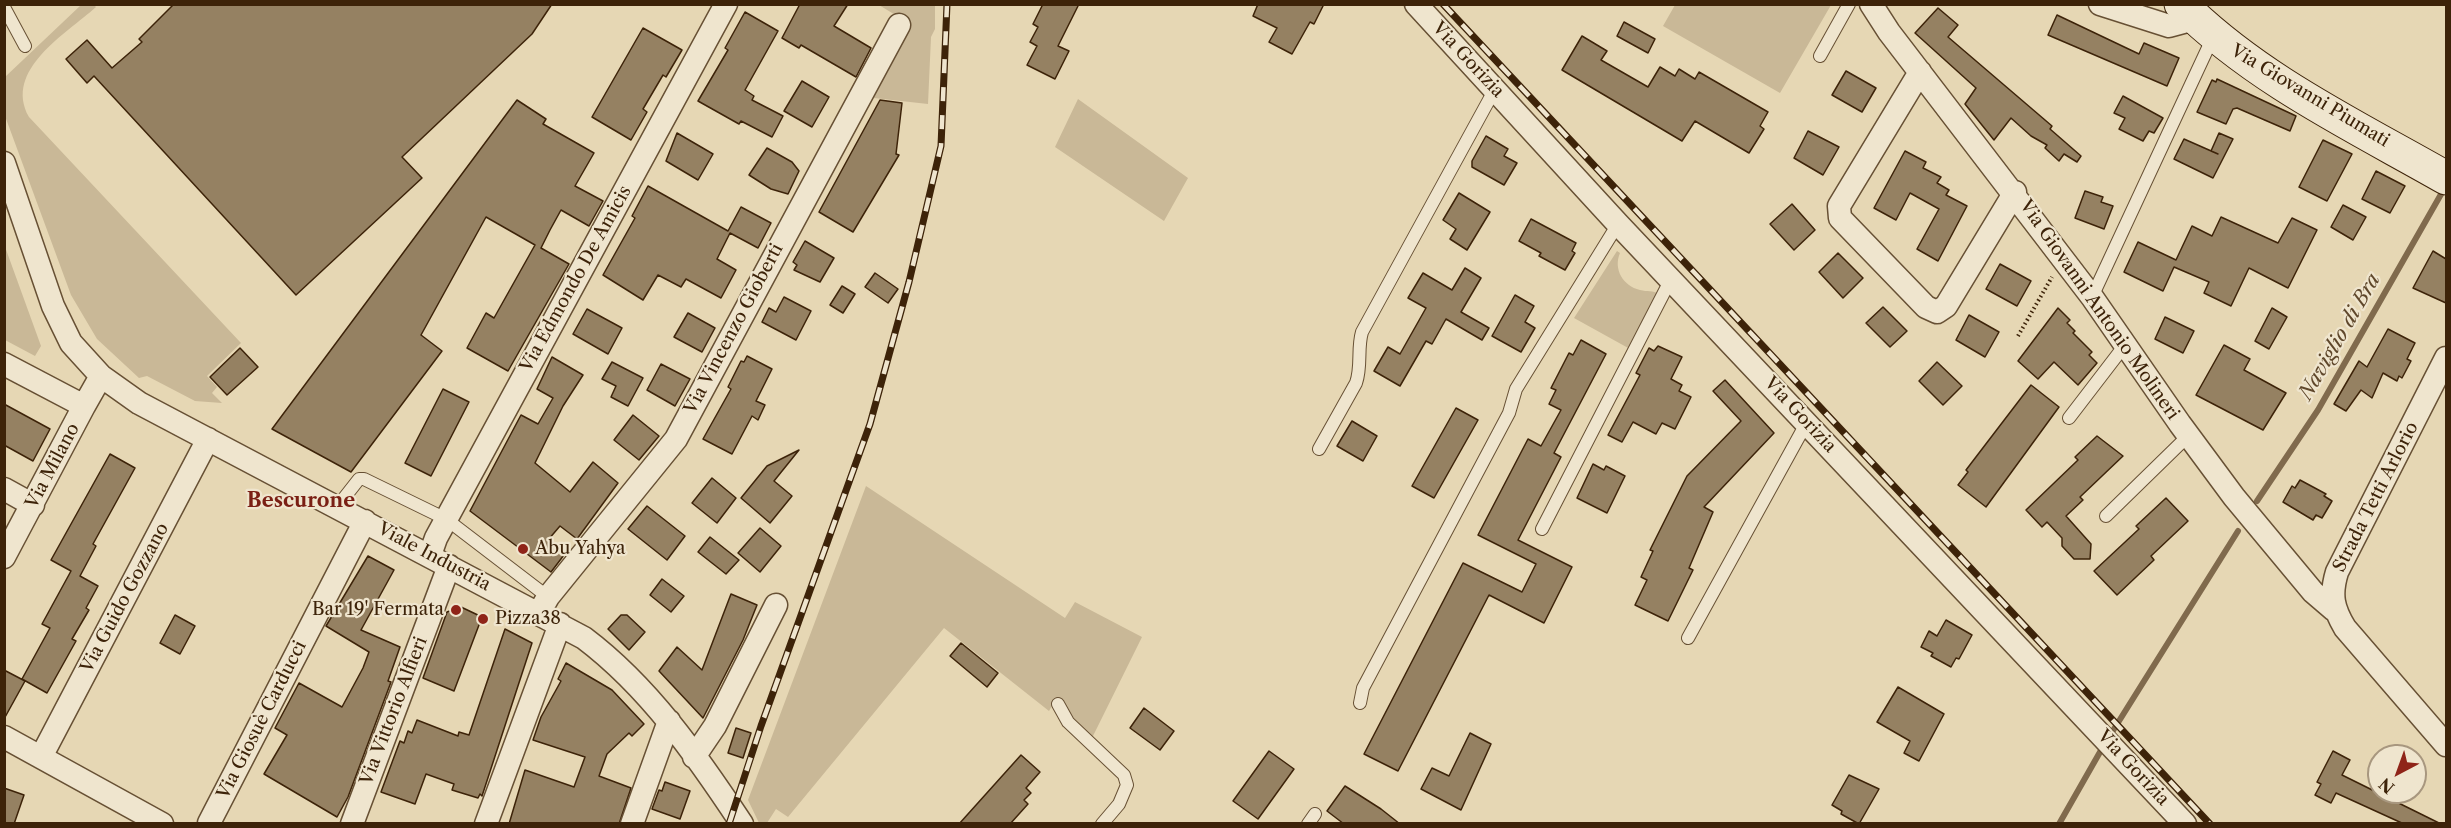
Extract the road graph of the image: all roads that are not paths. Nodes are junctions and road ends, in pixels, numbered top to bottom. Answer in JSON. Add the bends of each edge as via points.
{"nodes":[{"id":1,"x":726,"y":4,"type":"edge"},
{"id":2,"x":1416,"y":4,"type":"edge"},
{"id":3,"x":1849,"y":4,"type":"edge"},
{"id":4,"x":1871,"y":4,"type":"edge"},
{"id":5,"x":2100,"y":4,"type":"edge"},
{"id":6,"x":4,"y":7,"type":"edge"},
{"id":7,"x":2197,"y":20,"type":"edge"},
{"id":8,"x":899,"y":25,"type":"dead end"},
{"id":9,"x":25,"y":46,"type":"dead end"},
{"id":10,"x":1820,"y":56,"type":"dead end"},
{"id":11,"x":1920,"y":72,"type":"junction"},
{"id":12,"x":1496,"y":89,"type":"junction"},
{"id":13,"x":4,"y":163,"type":"edge"},
{"id":14,"x":2444,"y":176,"type":"edge"},
{"id":15,"x":2015,"y":192,"type":"junction"},
{"id":16,"x":1618,"y":224,"type":"junction"},
{"id":17,"x":1671,"y":279,"type":"junction"},
{"id":18,"x":2092,"y":297,"type":"junction"},
{"id":19,"x":2125,"y":345,"type":"junction"},
{"id":20,"x":2446,"y":358,"type":"edge"},
{"id":21,"x":4,"y":364,"type":"edge"},
{"id":22,"x":101,"y":376,"type":"junction"},
{"id":23,"x":84,"y":406,"type":"junction"},
{"id":24,"x":2069,"y":418,"type":"dead end"},
{"id":25,"x":1807,"y":422,"type":"junction"},
{"id":26,"x":2188,"y":436,"type":"junction"},
{"id":27,"x":208,"y":439,"type":"junction"},
{"id":28,"x":1319,"y":449,"type":"dead end"},
{"id":29,"x":4,"y":489,"type":"edge"},
{"id":30,"x":33,"y":505,"type":"junction"},
{"id":31,"x":337,"y":507,"type":"junction"},
{"id":32,"x":2106,"y":516,"type":"dead end"},
{"id":33,"x":446,"y":519,"type":"junction"},
{"id":34,"x":365,"y":522,"type":"junction"},
{"id":35,"x":1542,"y":529,"type":"dead end"},
{"id":36,"x":430,"y":555,"type":"junction"},
{"id":37,"x":4,"y":557,"type":"edge"},
{"id":38,"x":450,"y":566,"type":"junction"},
{"id":39,"x":544,"y":605,"type":"junction"},
{"id":40,"x":777,"y":605,"type":"dead end"},
{"id":41,"x":2334,"y":610,"type":"junction"},
{"id":42,"x":561,"y":624,"type":"junction"},
{"id":43,"x":1688,"y":638,"type":"dead end"},
{"id":44,"x":1359,"y":703,"type":"dead end"},
{"id":45,"x":1058,"y":704,"type":"dead end"},
{"id":46,"x":669,"y":721,"type":"junction"},
{"id":47,"x":4,"y":737,"type":"edge"},
{"id":48,"x":2446,"y":745,"type":"edge"},
{"id":49,"x":41,"y":757,"type":"junction"},
{"id":50,"x":694,"y":757,"type":"junction"},
{"id":51,"x":738,"y":817,"type":"edge"},
{"id":52,"x":209,"y":823,"type":"edge"},
{"id":53,"x":162,"y":824,"type":"edge"},
{"id":54,"x":352,"y":824,"type":"edge"},
{"id":55,"x":486,"y":824,"type":"edge"},
{"id":56,"x":632,"y":824,"type":"edge"},
{"id":57,"x":1102,"y":824,"type":"edge"},
{"id":58,"x":2186,"y":824,"type":"edge"}],
"edges":[{"from":1,"to":33,"type":"street","name":"Via Edmondo De Amicis"},
{"from":2,"to":12,"type":"street","name":"Via Gorizia"},
{"from":3,"to":10,"type":"lane"},
{"from":4,"to":11,"type":"street","name":"Via Giovanni Antonio Molineri"},
{"from":5,"to":7,"type":"street","via":[[2169,27]]},
{"from":6,"to":9,"type":"lane"},
{"from":7,"to":14,"type":"street","name":"Via Giovanni Piumati","via":[[2265,74]]},
{"from":7,"to":18,"type":"lane"},
{"from":8,"to":39,"type":"street","name":"Via Vincenzo Gioberti","via":[[676,439]]},
{"from":11,"to":15,"type":"street","name":"Via Giovanni Antonio Molineri"},
{"from":11,"to":15,"type":"street","via":[[1839,206],[1840,218],[1926,307],[1937,312],[1946,306]]},
{"from":12,"to":16,"type":"street","name":"Via Gorizia"},
{"from":12,"to":28,"type":"lane","via":[[1362,332],[1356,383]]},
{"from":13,"to":22,"type":"street","name":"Viale Industria","via":[[53,306],[72,343]]},
{"from":15,"to":18,"type":"street","name":"Via Giovanni Antonio Molineri"},
{"from":16,"to":17,"type":"street","name":"Via Gorizia"},
{"from":16,"to":44,"type":"lane","via":[[1516,389],[1509,412],[1363,688]]},
{"from":17,"to":25,"type":"street","name":"Via Gorizia"},
{"from":17,"to":35,"type":"lane"},
{"from":18,"to":19,"type":"street","name":"Via Giovanni Antonio Molineri"},
{"from":19,"to":24,"type":"lane"},
{"from":19,"to":26,"type":"street","name":"Via Giovanni Antonio Molineri"},
{"from":20,"to":41,"type":"street","name":"Strada Tetti Arlorio","via":[[2337,572],[2332,591]]},
{"from":21,"to":23,"type":"street"},
{"from":22,"to":23,"type":"street","name":"Via Milano"},
{"from":22,"to":27,"type":"street","name":"Viale Industria","via":[[139,403]]},
{"from":23,"to":30,"type":"street","name":"Via Milano"},
{"from":25,"to":43,"type":"lane"},
{"from":25,"to":58,"type":"street","name":"Via Gorizia"},
{"from":26,"to":32,"type":"lane"},
{"from":26,"to":41,"type":"street","name":"Via Giovanni Antonio Molineri","via":[[2313,592]]},
{"from":27,"to":31,"type":"street","name":"Viale Industria"},
{"from":27,"to":49,"type":"street","name":"Via Guido Gozzano"},
{"from":29,"to":30,"type":"street"},
{"from":30,"to":37,"type":"street","name":"Via Milano"},
{"from":31,"to":33,"type":"lane","via":[[359,479],[364,479]]},
{"from":31,"to":34,"type":"street","name":"Viale Industria"},
{"from":33,"to":36,"type":"street","name":"Via Edmondo De Amicis"},
{"from":33,"to":39,"type":"lane"},
{"from":34,"to":36,"type":"street","name":"Viale Industria"},
{"from":34,"to":52,"type":"street","name":"Via Giosuè Carducci"},
{"from":36,"to":38,"type":"street","name":"Viale Industria"},
{"from":38,"to":39,"type":"street","name":"Viale Industria"},
{"from":38,"to":54,"type":"street","name":"Via Vittorio Alfieri"},
{"from":39,"to":42,"type":"street","name":"Viale Industria"},
{"from":40,"to":50,"type":"street","via":[[715,726]]},
{"from":41,"to":48,"type":"street","via":[[2366,654]]},
{"from":42,"to":46,"type":"street","name":"Viale Industria","via":[[611,658]]},
{"from":42,"to":55,"type":"street"},
{"from":45,"to":57,"type":"lane","via":[[1068,722],[1124,775],[1127,784],[1119,804]]},
{"from":46,"to":50,"type":"street","name":"Viale Industria"},
{"from":46,"to":56,"type":"street"},
{"from":47,"to":49,"type":"street"},
{"from":49,"to":53,"type":"street"},
{"from":50,"to":51,"type":"street","name":"Viale Industria"}]}
